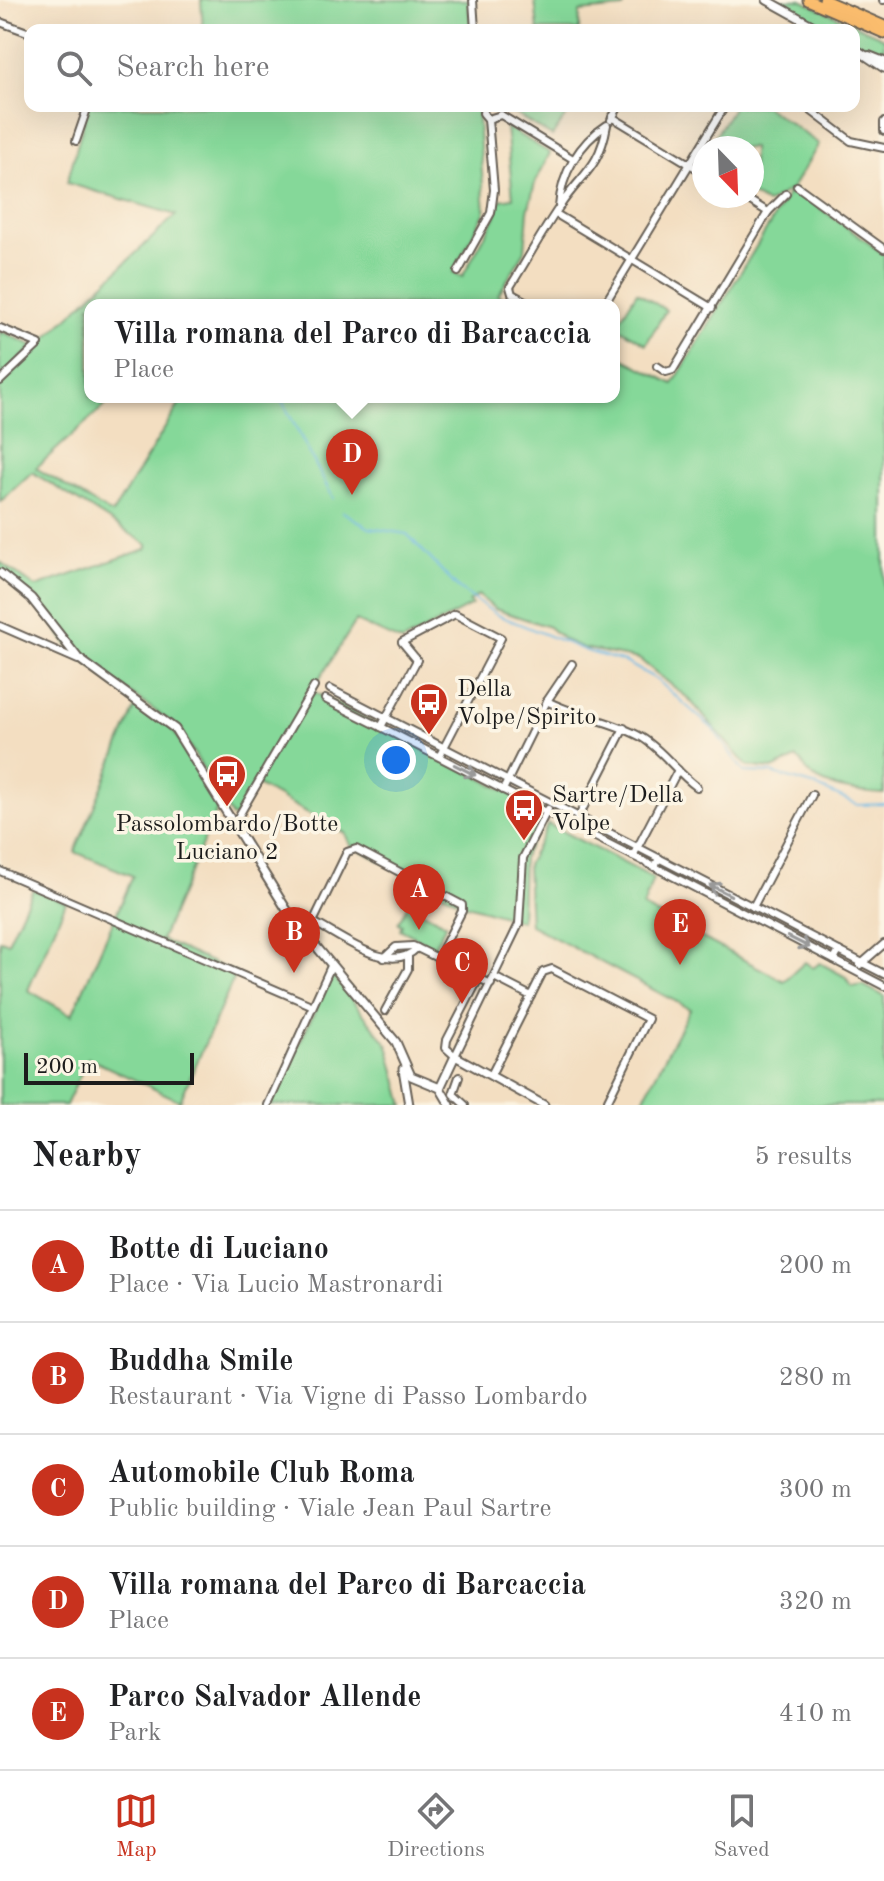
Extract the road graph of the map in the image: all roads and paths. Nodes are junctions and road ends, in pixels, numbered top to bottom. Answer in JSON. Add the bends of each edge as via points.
{"nodes":[{"id":1,"x":473,"y":0,"type":"edge"},
{"id":2,"x":767,"y":0,"type":"edge"},
{"id":3,"x":808,"y":0,"type":"edge"},
{"id":4,"x":824,"y":0,"type":"edge"},
{"id":5,"x":0,"y":22,"type":"edge"},
{"id":6,"x":475,"y":24,"type":"edge"},
{"id":7,"x":810,"y":24,"type":"edge"},
{"id":8,"x":884,"y":26,"type":"edge"},
{"id":9,"x":24,"y":31,"type":"edge"},
{"id":10,"x":884,"y":33,"type":"edge"},
{"id":11,"x":862,"y":53,"type":"joint"},
{"id":12,"x":884,"y":61,"type":"edge"},
{"id":13,"x":884,"y":68,"type":"edge"},
{"id":14,"x":86,"y":112,"type":"edge"},
{"id":15,"x":483,"y":112,"type":"edge"},
{"id":16,"x":615,"y":112,"type":"edge"},
{"id":17,"x":721,"y":112,"type":"edge"},
{"id":18,"x":813,"y":112,"type":"edge"},
{"id":19,"x":501,"y":115,"type":"joint"},
{"id":20,"x":612,"y":117,"type":"junction"},
{"id":21,"x":488,"y":119,"type":"junction"},
{"id":22,"x":884,"y":122,"type":"edge"},
{"id":23,"x":607,"y":125,"type":"junction"},
{"id":24,"x":884,"y":131,"type":"edge"},
{"id":25,"x":76,"y":141,"type":"dead end"},
{"id":26,"x":587,"y":143,"type":"junction"},
{"id":27,"x":884,"y":148,"type":"edge"},
{"id":28,"x":601,"y":151,"type":"junction"},
{"id":29,"x":573,"y":159,"type":"junction"},
{"id":30,"x":690,"y":165,"type":"junction"},
{"id":31,"x":565,"y":179,"type":"junction"},
{"id":32,"x":579,"y":186,"type":"junction"},
{"id":33,"x":797,"y":186,"type":"dead end"},
{"id":34,"x":786,"y":194,"type":"dead end"},
{"id":35,"x":762,"y":208,"type":"edge"},
{"id":36,"x":557,"y":210,"type":"junction"},
{"id":37,"x":768,"y":212,"type":"junction"},
{"id":38,"x":884,"y":249,"type":"edge"},
{"id":39,"x":632,"y":260,"type":"junction"},
{"id":40,"x":458,"y":272,"type":"dead end"},
{"id":41,"x":521,"y":299,"type":"edge"},
{"id":42,"x":608,"y":299,"type":"edge"},
{"id":43,"x":712,"y":308,"type":"junction"},
{"id":44,"x":0,"y":328,"type":"edge"},
{"id":45,"x":657,"y":366,"type":"dead end"},
{"id":46,"x":0,"y":381,"type":"edge"},
{"id":47,"x":0,"y":573,"type":"edge"},
{"id":48,"x":0,"y":626,"type":"edge"},
{"id":49,"x":84,"y":664,"type":"junction"},
{"id":50,"x":572,"y":664,"type":"dead end"},
{"id":51,"x":314,"y":687,"type":"dead end"},
{"id":52,"x":330,"y":689,"type":"dead end"},
{"id":53,"x":325,"y":699,"type":"dead end"},
{"id":54,"x":547,"y":701,"type":"junction"},
{"id":55,"x":387,"y":717,"type":"junction"},
{"id":56,"x":381,"y":727,"type":"junction"},
{"id":57,"x":624,"y":728,"type":"junction"},
{"id":58,"x":445,"y":747,"type":"junction"},
{"id":59,"x":439,"y":757,"type":"junction"},
{"id":60,"x":678,"y":770,"type":"junction"},
{"id":61,"x":507,"y":780,"type":"junction"},
{"id":62,"x":697,"y":787,"type":"dead end"},
{"id":63,"x":503,"y":790,"type":"junction"},
{"id":64,"x":812,"y":795,"type":"dead end"},
{"id":65,"x":551,"y":803,"type":"junction"},
{"id":66,"x":546,"y":812,"type":"junction"},
{"id":67,"x":579,"y":817,"type":"junction"},
{"id":68,"x":234,"y":824,"type":"junction"},
{"id":69,"x":574,"y":826,"type":"junction"},
{"id":70,"x":637,"y":847,"type":"junction"},
{"id":71,"x":633,"y":856,"type":"junction"},
{"id":72,"x":659,"y":858,"type":"junction"},
{"id":73,"x":655,"y":867,"type":"junction"},
{"id":74,"x":0,"y":871,"type":"edge"},
{"id":75,"x":753,"y":907,"type":"junction"},
{"id":76,"x":313,"y":922,"type":"junction"},
{"id":77,"x":302,"y":931,"type":"junction"},
{"id":78,"x":884,"y":944,"type":"edge"},
{"id":79,"x":417,"y":948,"type":"junction"},
{"id":80,"x":839,"y":951,"type":"junction"},
{"id":81,"x":408,"y":956,"type":"junction"},
{"id":82,"x":384,"y":958,"type":"junction"},
{"id":83,"x":438,"y":958,"type":"junction"},
{"id":84,"x":834,"y":960,"type":"junction"},
{"id":85,"x":862,"y":962,"type":"junction"},
{"id":86,"x":331,"y":966,"type":"junction"},
{"id":87,"x":857,"y":972,"type":"junction"},
{"id":88,"x":884,"y":974,"type":"edge"},
{"id":89,"x":479,"y":978,"type":"junction"},
{"id":90,"x":492,"y":980,"type":"junction"},
{"id":91,"x":884,"y":986,"type":"edge"},
{"id":92,"x":531,"y":996,"type":"junction"},
{"id":93,"x":311,"y":1005,"type":"junction"},
{"id":94,"x":385,"y":1011,"type":"dead end"},
{"id":95,"x":401,"y":1055,"type":"junction"},
{"id":96,"x":455,"y":1056,"type":"junction"},
{"id":97,"x":491,"y":1075,"type":"junction"},
{"id":98,"x":459,"y":1077,"type":"dead end"},
{"id":99,"x":427,"y":1083,"type":"junction"},
{"id":100,"x":440,"y":1088,"type":"junction"},
{"id":101,"x":608,"y":1100,"type":"dead end"},
{"id":102,"x":409,"y":1103,"type":"edge"},
{"id":103,"x":448,"y":1103,"type":"edge"},
{"id":104,"x":268,"y":1105,"type":"edge"},
{"id":105,"x":465,"y":1105,"type":"edge"},
{"id":106,"x":545,"y":1105,"type":"edge"}],
"edges":[{"from":1,"to":6,"type":"street"},
{"from":2,"to":7,"type":"street"},
{"from":3,"to":10,"type":"main road"},
{"from":4,"to":8,"type":"main road"},
{"from":5,"to":9,"type":"street"},
{"from":11,"to":12,"type":"street"},
{"from":11,"to":13,"type":"street"},
{"from":14,"to":25,"type":"street"},
{"from":15,"to":21,"type":"street"},
{"from":16,"to":20,"type":"street"},
{"from":17,"to":30,"type":"street"},
{"from":18,"to":27,"type":"street","via":[[851,141]]},
{"from":19,"to":21,"type":"street"},
{"from":19,"to":29,"type":"street"},
{"from":20,"to":23,"type":"street"},
{"from":20,"to":30,"type":"street"},
{"from":21,"to":40,"type":"street","via":[[491,213]]},
{"from":22,"to":24,"type":"street"},
{"from":23,"to":26,"type":"street"},
{"from":23,"to":28,"type":"street"},
{"from":26,"to":28,"type":"street","via":[[596,143]]},
{"from":26,"to":29,"type":"street"},
{"from":28,"to":32,"type":"street"},
{"from":29,"to":31,"type":"street"},
{"from":30,"to":39,"type":"street"},
{"from":31,"to":32,"type":"street"},
{"from":31,"to":36,"type":"street"},
{"from":32,"to":36,"type":"street"},
{"from":33,"to":38,"type":"street"},
{"from":34,"to":37,"type":"street"},
{"from":35,"to":37,"type":"street"},
{"from":36,"to":39,"type":"street"},
{"from":36,"to":41,"type":"street","via":[[510,287]]},
{"from":37,"to":43,"type":"street"},
{"from":39,"to":42,"type":"street"},
{"from":39,"to":43,"type":"street"},
{"from":43,"to":45,"type":"street","via":[[673,370]]},
{"from":44,"to":46,"type":"street","via":[[39,344]]},
{"from":47,"to":49,"type":"street","via":[[29,595]]},
{"from":48,"to":49,"type":"street"},
{"from":49,"to":68,"type":"street","via":[[171,724]]},
{"from":50,"to":54,"type":"street"},
{"from":51,"to":68,"type":"street"},
{"from":52,"to":55,"type":"street"},
{"from":53,"to":56,"type":"street"},
{"from":54,"to":57,"type":"street"},
{"from":54,"to":61,"type":"street"},
{"from":55,"to":56,"type":"street"},
{"from":55,"to":58,"type":"street"},
{"from":55,"to":58,"type":"street","via":[[417,660],[400,640],[455,614],[501,638]]},
{"from":56,"to":59,"type":"street"},
{"from":57,"to":60,"type":"street","via":[[656,747]]},
{"from":57,"to":67,"type":"street"},
{"from":58,"to":59,"type":"street"},
{"from":58,"to":61,"type":"street"},
{"from":59,"to":63,"type":"street","one_way":true},
{"from":60,"to":62,"type":"street"},
{"from":60,"to":70,"type":"street"},
{"from":61,"to":63,"type":"street"},
{"from":61,"to":65,"type":"street"},
{"from":63,"to":66,"type":"street"},
{"from":64,"to":75,"type":"street"},
{"from":65,"to":66,"type":"street"},
{"from":65,"to":67,"type":"street"},
{"from":66,"to":69,"type":"street"},
{"from":66,"to":90,"type":"street","via":[[523,858],[521,921]]},
{"from":67,"to":69,"type":"street"},
{"from":67,"to":70,"type":"street"},
{"from":68,"to":77,"type":"street"},
{"from":69,"to":71,"type":"street"},
{"from":70,"to":71,"type":"street"},
{"from":70,"to":72,"type":"street"},
{"from":71,"to":73,"type":"street"},
{"from":72,"to":73,"type":"street"},
{"from":75,"to":72,"type":"street","one_way":true},
{"from":73,"to":84,"type":"street","one_way":true},
{"from":74,"to":93,"type":"street"},
{"from":75,"to":80,"type":"street"},
{"from":76,"to":77,"type":"street"},
{"from":76,"to":82,"type":"street"},
{"from":76,"to":83,"type":"street","via":[[353,849],[461,904],[463,910]]},
{"from":77,"to":86,"type":"street"},
{"from":78,"to":85,"type":"street"},
{"from":79,"to":81,"type":"street"},
{"from":79,"to":82,"type":"street","via":[[396,947]]},
{"from":79,"to":83,"type":"street"},
{"from":80,"to":84,"type":"street"},
{"from":80,"to":85,"type":"street"},
{"from":81,"to":82,"type":"street"},
{"from":81,"to":94,"type":"street","via":[[408,969]]},
{"from":83,"to":89,"type":"street"},
{"from":84,"to":87,"type":"street"},
{"from":85,"to":87,"type":"street"},
{"from":85,"to":88,"type":"street"},
{"from":86,"to":93,"type":"street"},
{"from":86,"to":95,"type":"street","via":[[396,1042]]},
{"from":87,"to":91,"type":"street"},
{"from":89,"to":90,"type":"street"},
{"from":89,"to":96,"type":"street","via":[[446,1043]]},
{"from":90,"to":92,"type":"street"},
{"from":90,"to":96,"type":"street"},
{"from":92,"to":97,"type":"street"},
{"from":92,"to":101,"type":"street","via":[[544,971],[552,969],[646,1017]]},
{"from":93,"to":104,"type":"street"},
{"from":95,"to":99,"type":"street","via":[[408,1073]]},
{"from":95,"to":102,"type":"street"},
{"from":96,"to":97,"type":"street"},
{"from":96,"to":100,"type":"street"},
{"from":97,"to":106,"type":"street"},
{"from":98,"to":105,"type":"street","via":[[453,1094]]},
{"from":99,"to":100,"type":"street"},
{"from":99,"to":102,"type":"street","via":[[413,1090]]},
{"from":100,"to":103,"type":"street"}]}
